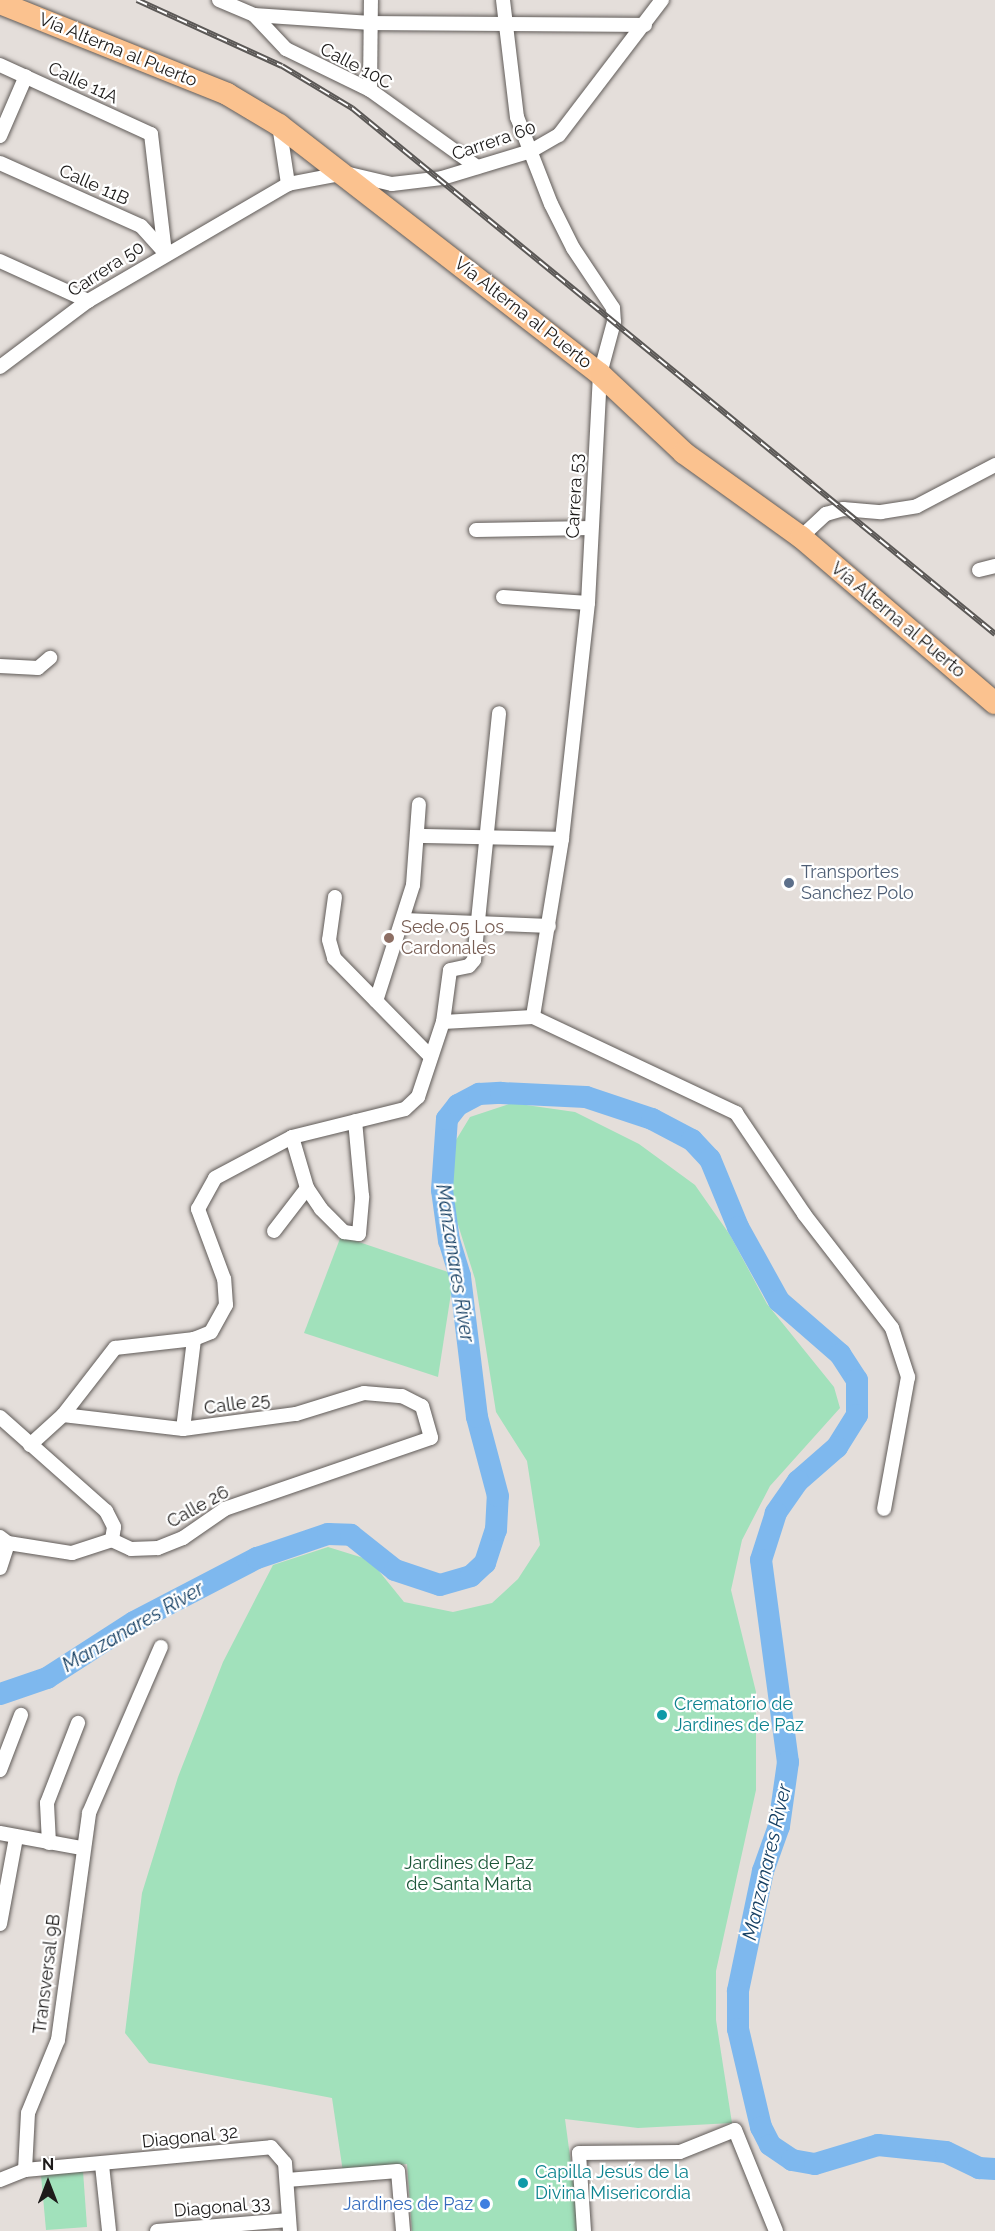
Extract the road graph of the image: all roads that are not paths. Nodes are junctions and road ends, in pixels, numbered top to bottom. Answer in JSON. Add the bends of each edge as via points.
{"nodes":[{"id":1,"x":219,"y":0,"type":"edge"},
{"id":2,"x":371,"y":0,"type":"edge"},
{"id":3,"x":503,"y":0,"type":"edge"},
{"id":4,"x":662,"y":0,"type":"edge"},
{"id":5,"x":0,"y":3,"type":"edge"},
{"id":6,"x":248,"y":8,"type":"edge"},
{"id":7,"x":505,"y":22,"type":"junction"},
{"id":8,"x":371,"y":23,"type":"junction"},
{"id":9,"x":645,"y":25,"type":"junction"},
{"id":10,"x":0,"y":64,"type":"edge"},
{"id":11,"x":26,"y":76,"type":"junction"},
{"id":12,"x":370,"y":90,"type":"junction"},
{"id":13,"x":279,"y":125,"type":"junction"},
{"id":14,"x":151,"y":134,"type":"joint"},
{"id":15,"x":0,"y":136,"type":"edge"},
{"id":16,"x":531,"y":151,"type":"junction"},
{"id":17,"x":0,"y":163,"type":"edge"},
{"id":18,"x":477,"y":167,"type":"junction"},
{"id":19,"x":345,"y":173,"type":"junction"},
{"id":20,"x":288,"y":184,"type":"junction"},
{"id":21,"x":165,"y":253,"type":"junction"},
{"id":22,"x":0,"y":261,"type":"edge"},
{"id":23,"x":88,"y":301,"type":"junction"},
{"id":24,"x":2,"y":362,"type":"edge"},
{"id":25,"x":600,"y":374,"type":"junction"},
{"id":26,"x":995,"y":465,"type":"edge"},
{"id":27,"x":591,"y":528,"type":"junction"},
{"id":28,"x":476,"y":530,"type":"dead end"},
{"id":29,"x":801,"y":537,"type":"junction"},
{"id":30,"x":995,"y":566,"type":"edge"},
{"id":31,"x":979,"y":570,"type":"dead end"},
{"id":32,"x":503,"y":597,"type":"dead end"},
{"id":33,"x":588,"y":603,"type":"junction"},
{"id":34,"x":50,"y":658,"type":"dead end"},
{"id":35,"x":0,"y":666,"type":"edge"},
{"id":36,"x":995,"y":703,"type":"edge"},
{"id":37,"x":499,"y":713,"type":"dead end"},
{"id":38,"x":419,"y":804,"type":"dead end"},
{"id":39,"x":489,"y":835,"type":"junction"},
{"id":40,"x":420,"y":836,"type":"junction"},
{"id":41,"x":562,"y":839,"type":"junction"},
{"id":42,"x":335,"y":897,"type":"dead end"},
{"id":43,"x":405,"y":920,"type":"junction"},
{"id":44,"x":477,"y":922,"type":"junction"},
{"id":45,"x":549,"y":926,"type":"junction"},
{"id":46,"x":376,"y":1001,"type":"junction"},
{"id":47,"x":532,"y":1017,"type":"junction"},
{"id":48,"x":443,"y":1022,"type":"junction"},
{"id":49,"x":429,"y":1055,"type":"junction"},
{"id":50,"x":355,"y":1121,"type":"junction"},
{"id":51,"x":292,"y":1137,"type":"junction"},
{"id":52,"x":308,"y":1188,"type":"junction"},
{"id":53,"x":274,"y":1231,"type":"dead end"},
{"id":54,"x":194,"y":1339,"type":"junction"},
{"id":55,"x":63,"y":1415,"type":"junction"},
{"id":56,"x":0,"y":1417,"type":"edge"},
{"id":57,"x":183,"y":1429,"type":"junction"},
{"id":58,"x":431,"y":1438,"type":"joint"},
{"id":59,"x":30,"y":1445,"type":"junction"},
{"id":60,"x":884,"y":1509,"type":"dead end"},
{"id":61,"x":4,"y":1540,"type":"edge"},
{"id":62,"x":112,"y":1540,"type":"junction"},
{"id":63,"x":0,"y":1568,"type":"edge"},
{"id":64,"x":161,"y":1647,"type":"dead end"},
{"id":65,"x":21,"y":1715,"type":"dead end"},
{"id":66,"x":78,"y":1723,"type":"dead end"},
{"id":67,"x":0,"y":1728,"type":"edge"},
{"id":68,"x":14,"y":1731,"type":"junction"},
{"id":69,"x":0,"y":1770,"type":"edge"},
{"id":70,"x":0,"y":1833,"type":"edge"},
{"id":71,"x":16,"y":1838,"type":"junction"},
{"id":72,"x":49,"y":1843,"type":"junction"},
{"id":73,"x":81,"y":1848,"type":"junction"},
{"id":74,"x":2,"y":1896,"type":"edge"},
{"id":75,"x":0,"y":1924,"type":"edge"},
{"id":76,"x":102,"y":2165,"type":"junction"},
{"id":77,"x":25,"y":2170,"type":"junction"},
{"id":78,"x":0,"y":2180,"type":"edge"},
{"id":79,"x":286,"y":2180,"type":"junction"},
{"id":80,"x":290,"y":2225,"type":"edge"},
{"id":81,"x":109,"y":2231,"type":"edge"},
{"id":82,"x":157,"y":2231,"type":"edge"},
{"id":83,"x":403,"y":2231,"type":"edge"},
{"id":84,"x":584,"y":2231,"type":"edge"},
{"id":85,"x":776,"y":2231,"type":"edge"}],
"edges":[{"from":1,"to":6,"type":"street","name":"Calle 10C"},
{"from":2,"to":8,"type":"street"},
{"from":3,"to":7,"type":"street","name":"Carrera 53"},
{"from":4,"to":9,"type":"street","name":"Carrera 60"},
{"from":5,"to":13,"type":"main road","name":"Vía Alterna al Puerto","via":[[227,94]]},
{"from":6,"to":8,"type":"street"},
{"from":6,"to":12,"type":"street","name":"Calle 10C","via":[[286,49]]},
{"from":7,"to":8,"type":"street"},
{"from":7,"to":9,"type":"street"},
{"from":7,"to":16,"type":"street","name":"Carrera 53","via":[[517,117]]},
{"from":8,"to":12,"type":"street"},
{"from":9,"to":16,"type":"street","name":"Carrera 60","via":[[559,135]]},
{"from":10,"to":11,"type":"street","name":"Calle 11A"},
{"from":11,"to":14,"type":"street","name":"Calle 11A"},
{"from":11,"to":15,"type":"street"},
{"from":12,"to":18,"type":"street","name":"Calle 10C"},
{"from":13,"to":19,"type":"main road","name":"Vía Alterna al Puerto"},
{"from":13,"to":20,"type":"street"},
{"from":14,"to":21,"type":"street","name":"Carrera 50"},
{"from":16,"to":18,"type":"street","name":"Carrera 60"},
{"from":16,"to":25,"type":"street","name":"Carrera 53","via":[[573,248],[613,308],[614,322]]},
{"from":17,"to":21,"type":"street","name":"Calle 11B","via":[[141,226]]},
{"from":18,"to":19,"type":"street","name":"Carrera 60","via":[[442,178],[392,184]]},
{"from":19,"to":20,"type":"street"},
{"from":19,"to":25,"type":"main road","name":"Vía Alterna al Puerto"},
{"from":20,"to":21,"type":"street"},
{"from":21,"to":23,"type":"street","name":"Carrera 50"},
{"from":22,"to":23,"type":"street"},
{"from":23,"to":24,"type":"street","name":"Carrera 50"},
{"from":25,"to":27,"type":"street","name":"Carrera 53"},
{"from":25,"to":29,"type":"main road","name":"Vía Alterna al Puerto","via":[[684,453]]},
{"from":26,"to":29,"type":"street","via":[[916,506],[881,512],[843,509],[826,514]]},
{"from":27,"to":28,"type":"street"},
{"from":27,"to":33,"type":"street","name":"Carrera 53"},
{"from":29,"to":36,"type":"main road","name":"Vía Alterna al Puerto"},
{"from":30,"to":31,"type":"street"},
{"from":32,"to":33,"type":"street"},
{"from":33,"to":41,"type":"street","name":"Carrera 53"},
{"from":34,"to":35,"type":"street","via":[[38,668]]},
{"from":37,"to":39,"type":"street"},
{"from":38,"to":40,"type":"street"},
{"from":39,"to":40,"type":"street"},
{"from":39,"to":41,"type":"street"},
{"from":39,"to":44,"type":"street"},
{"from":40,"to":43,"type":"street"},
{"from":41,"to":45,"type":"street","name":"Carrera 53"},
{"from":42,"to":46,"type":"street","via":[[329,940],[334,958]]},
{"from":43,"to":44,"type":"street"},
{"from":43,"to":46,"type":"street"},
{"from":44,"to":45,"type":"street"},
{"from":44,"to":48,"type":"street","via":[[472,963],[452,967],[448,974]]},
{"from":45,"to":47,"type":"street","name":"Carrera 53"},
{"from":46,"to":49,"type":"street"},
{"from":47,"to":48,"type":"street"},
{"from":47,"to":60,"type":"street","via":[[736,1113],[804,1214],[892,1328],[908,1377]]},
{"from":48,"to":49,"type":"street"},
{"from":49,"to":50,"type":"street","via":[[418,1097],[405,1109]]},
{"from":50,"to":51,"type":"street"},
{"from":50,"to":52,"type":"street","via":[[362,1196],[359,1234],[344,1232]]},
{"from":51,"to":52,"type":"street"},
{"from":51,"to":54,"type":"street","via":[[207,1185],[198,1218],[224,1279],[226,1305],[211,1332]]},
{"from":52,"to":53,"type":"street"},
{"from":54,"to":55,"type":"street","via":[[115,1348]]},
{"from":54,"to":57,"type":"street"},
{"from":55,"to":57,"type":"street","name":"Calle 25"},
{"from":55,"to":59,"type":"street"},
{"from":56,"to":59,"type":"street"},
{"from":57,"to":58,"type":"street","name":"Calle 25","via":[[296,1414],[364,1393],[413,1398],[422,1406]]},
{"from":58,"to":62,"type":"street","name":"Calle 26","via":[[225,1509],[183,1538],[158,1548],[131,1549]]},
{"from":59,"to":62,"type":"street","via":[[106,1511],[114,1527]]},
{"from":61,"to":62,"type":"street","via":[[72,1554]]},
{"from":61,"to":63,"type":"street"},
{"from":64,"to":73,"type":"street","name":"Transversal 9B","via":[[89,1813]]},
{"from":65,"to":68,"type":"street"},
{"from":66,"to":72,"type":"street","via":[[47,1803]]},
{"from":67,"to":68,"type":"street"},
{"from":68,"to":69,"type":"street"},
{"from":70,"to":71,"type":"street"},
{"from":71,"to":72,"type":"street"},
{"from":71,"to":74,"type":"street"},
{"from":72,"to":73,"type":"street"},
{"from":73,"to":77,"type":"street","name":"Transversal 9B","via":[[58,2040],[28,2113]]},
{"from":74,"to":75,"type":"street"},
{"from":76,"to":77,"type":"street"},
{"from":76,"to":79,"type":"street","name":"Diagonal 32","via":[[272,2146],[280,2152]]},
{"from":76,"to":81,"type":"street"},
{"from":77,"to":78,"type":"street"},
{"from":79,"to":80,"type":"street"},
{"from":79,"to":83,"type":"street","via":[[398,2171]]},
{"from":80,"to":82,"type":"street","name":"Diagonal 33"},
{"from":84,"to":85,"type":"street","via":[[579,2153],[680,2152],[735,2130]]}]}
